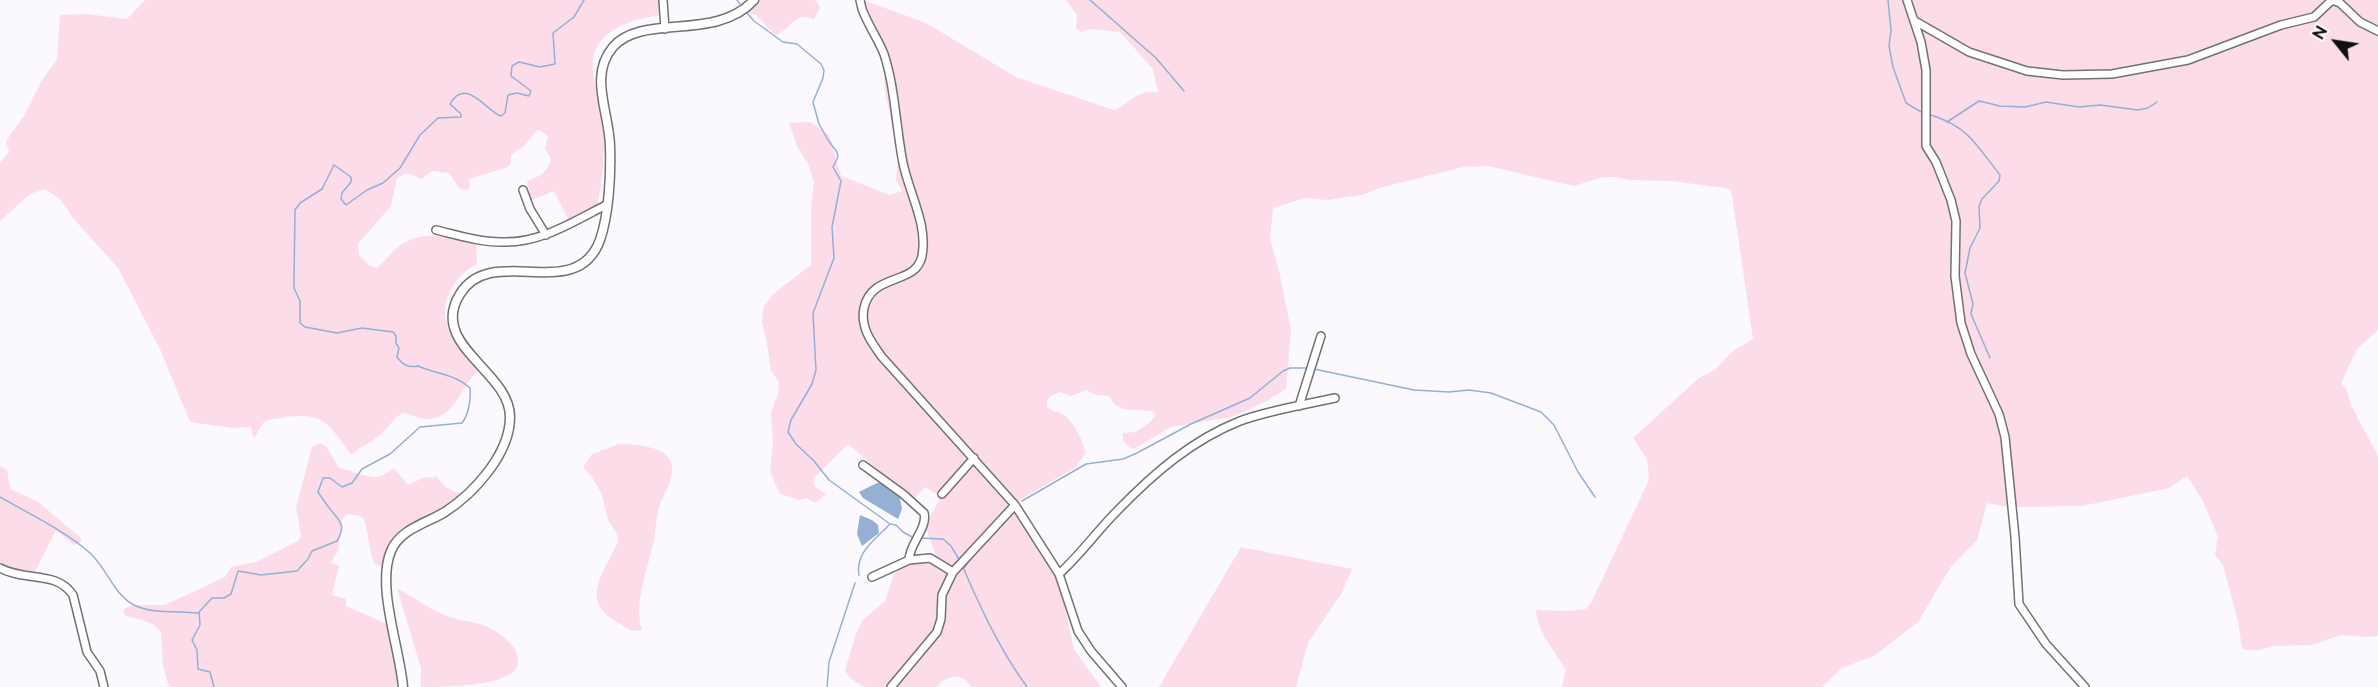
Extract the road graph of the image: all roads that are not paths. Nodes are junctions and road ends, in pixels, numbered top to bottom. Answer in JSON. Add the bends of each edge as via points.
{"nodes":[{"id":1,"x":663,"y":0,"type":"edge"},
{"id":2,"x":754,"y":0,"type":"edge"},
{"id":3,"x":860,"y":0,"type":"edge"},
{"id":4,"x":1907,"y":0,"type":"edge"},
{"id":5,"x":1915,"y":21,"type":"junction"},
{"id":6,"x":665,"y":29,"type":"junction"},
{"id":7,"x":2378,"y":31,"type":"edge"},
{"id":8,"x":523,"y":190,"type":"dead end"},
{"id":9,"x":606,"y":206,"type":"junction"},
{"id":10,"x":436,"y":230,"type":"dead end"},
{"id":11,"x":546,"y":235,"type":"junction"},
{"id":12,"x":1321,"y":336,"type":"dead end"},
{"id":13,"x":1335,"y":398,"type":"dead end"},
{"id":14,"x":1299,"y":406,"type":"junction"},
{"id":15,"x":974,"y":458,"type":"junction"},
{"id":16,"x":863,"y":465,"type":"dead end"},
{"id":17,"x":942,"y":494,"type":"dead end"},
{"id":18,"x":1015,"y":505,"type":"junction"},
{"id":19,"x":909,"y":560,"type":"junction"},
{"id":20,"x":0,"y":568,"type":"edge"},
{"id":21,"x":955,"y":570,"type":"junction"},
{"id":22,"x":1059,"y":574,"type":"junction"},
{"id":23,"x":872,"y":577,"type":"dead end"},
{"id":24,"x":104,"y":687,"type":"edge"},
{"id":25,"x":403,"y":687,"type":"edge"},
{"id":26,"x":891,"y":687,"type":"edge"},
{"id":27,"x":1122,"y":687,"type":"edge"},
{"id":28,"x":2085,"y":687,"type":"edge"}],
"edges":[{"from":1,"to":6,"type":"street"},
{"from":2,"to":6,"type":"main road","via":[[724,18]]},
{"from":3,"to":15,"type":"street","via":[[886,62],[903,163],[923,246],[916,269],[876,287],[867,297],[864,326],[882,357]]},
{"from":4,"to":5,"type":"street"},
{"from":5,"to":7,"type":"street","via":[[1969,52],[2027,71],[2063,75],[2112,74],[2188,60],[2281,25],[2314,17],[2332,0]]},
{"from":5,"to":28,"type":"street","via":[[1926,70],[1926,146],[1936,162],[1956,220],[1955,276],[1961,323],[2004,431],[2019,604],[2046,644]]},
{"from":6,"to":9,"type":"main road","via":[[635,33],[615,45],[605,57],[601,83],[610,145]]},
{"from":8,"to":11,"type":"street"},
{"from":9,"to":11,"type":"street"},
{"from":9,"to":25,"type":"main road","via":[[599,241],[582,264],[547,273],[487,273],[471,281],[459,294],[453,309],[454,328],[461,344],[501,389],[510,415],[509,429],[489,469],[470,491],[445,512],[410,530],[391,550],[386,567],[387,594]]},
{"from":10,"to":11,"type":"street","via":[[501,243]]},
{"from":12,"to":14,"type":"street"},
{"from":13,"to":14,"type":"street"},
{"from":14,"to":22,"type":"street","via":[[1241,421],[1176,456],[1120,508]]},
{"from":15,"to":17,"type":"street"},
{"from":15,"to":18,"type":"street"},
{"from":16,"to":19,"type":"street","via":[[924,513],[925,521]]},
{"from":18,"to":21,"type":"street"},
{"from":18,"to":22,"type":"street"},
{"from":19,"to":21,"type":"street","via":[[930,558]]},
{"from":19,"to":23,"type":"street"},
{"from":20,"to":24,"type":"street","via":[[18,576],[54,579],[68,588],[87,652],[100,671]]},
{"from":21,"to":26,"type":"street","via":[[942,595],[937,632]]},
{"from":22,"to":27,"type":"street","via":[[1078,631]]}]}
